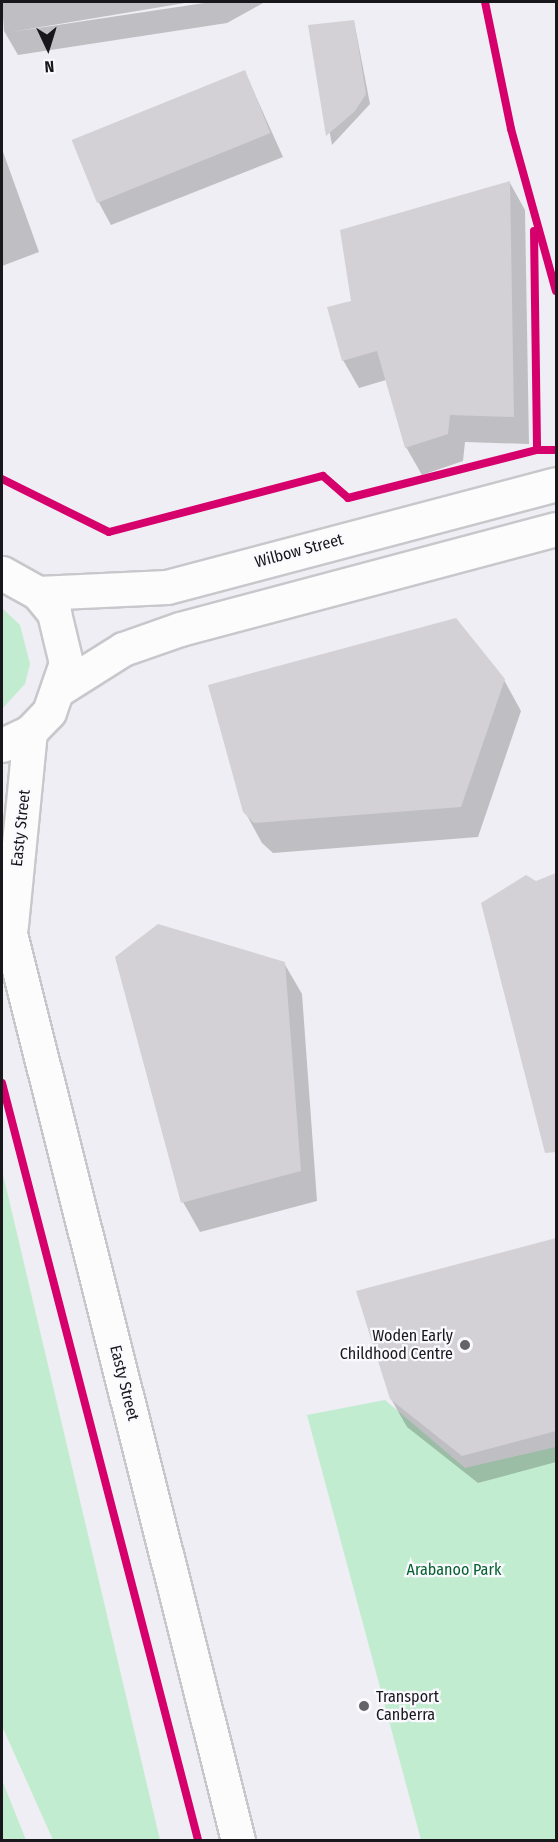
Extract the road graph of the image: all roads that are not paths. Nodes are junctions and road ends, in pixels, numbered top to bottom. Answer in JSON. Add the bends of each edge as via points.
{"nodes":[{"id":1,"x":556,"y":484,"type":"edge"},
{"id":2,"x":556,"y":529,"type":"edge"},
{"id":3,"x":2,"y":573,"type":"edge"},
{"id":4,"x":38,"y":593,"type":"junction"},
{"id":5,"x":61,"y":688,"type":"junction"},
{"id":6,"x":16,"y":738,"type":"edge"},
{"id":7,"x":6,"y":913,"type":"edge"},
{"id":8,"x":238,"y":1840,"type":"edge"}],
"edges":[{"from":1,"to":4,"type":"street","name":"Wilbow Street","via":[[167,587]]},
{"from":2,"to":5,"type":"street","via":[[180,629],[123,649]]},
{"from":3,"to":4,"type":"street"},
{"from":4,"to":5,"type":"street","via":[[64,637]]},
{"from":5,"to":6,"type":"street"},
{"from":6,"to":7,"type":"street","name":"Easty Street"},
{"from":7,"to":8,"type":"street","name":"Easty Street"}]}
